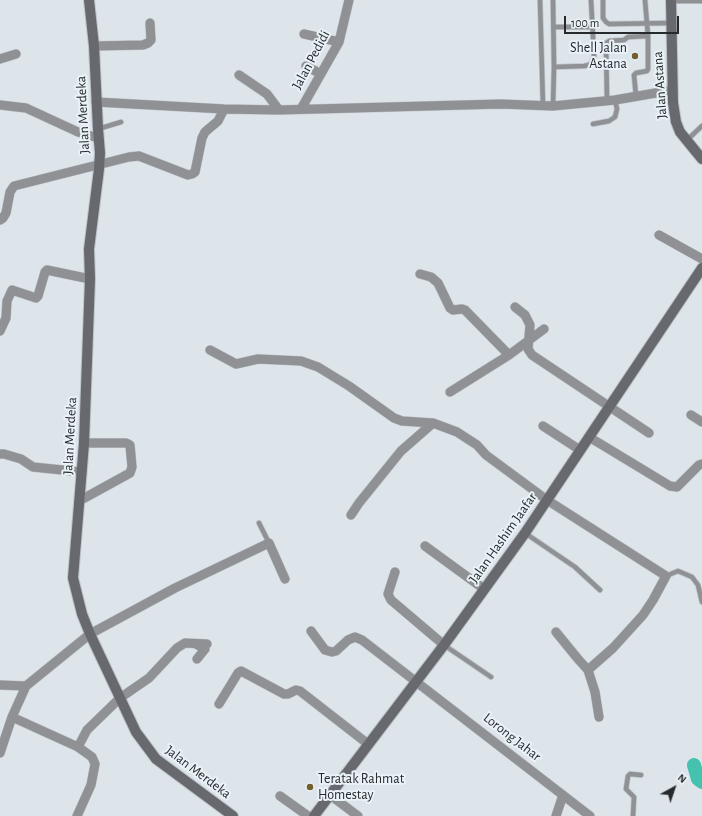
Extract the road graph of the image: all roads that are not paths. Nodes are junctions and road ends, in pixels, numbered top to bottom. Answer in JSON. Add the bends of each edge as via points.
{"nodes":[{"id":1,"x":89,"y":0,"type":"edge"},
{"id":2,"x":350,"y":0,"type":"edge"},
{"id":3,"x":540,"y":0,"type":"edge"},
{"id":4,"x":553,"y":0,"type":"edge"},
{"id":5,"x":591,"y":0,"type":"edge"},
{"id":6,"x":603,"y":0,"type":"edge"},
{"id":7,"x":645,"y":0,"type":"edge"},
{"id":8,"x":671,"y":1,"type":"edge"},
{"id":9,"x":702,"y":1,"type":"edge"},
{"id":10,"x":150,"y":23,"type":"dead end"},
{"id":11,"x":646,"y":23,"type":"junction"},
{"id":12,"x":671,"y":23,"type":"junction"},
{"id":13,"x":554,"y":27,"type":"junction"},
{"id":14,"x":592,"y":27,"type":"junction"},
{"id":15,"x":304,"y":34,"type":"dead end"},
{"id":16,"x":648,"y":36,"type":"junction"},
{"id":17,"x":339,"y":42,"type":"junction"},
{"id":18,"x":94,"y":46,"type":"junction"},
{"id":19,"x":16,"y":54,"type":"dead end"},
{"id":20,"x":0,"y":59,"type":"edge"},
{"id":21,"x":306,"y":66,"type":"dead end"},
{"id":22,"x":554,"y":67,"type":"junction"},
{"id":23,"x":321,"y":74,"type":"junction"},
{"id":24,"x":239,"y":75,"type":"dead end"},
{"id":25,"x":673,"y":90,"type":"junction"},
{"id":26,"x":636,"y":96,"type":"junction"},
{"id":27,"x":611,"y":100,"type":"junction"},
{"id":28,"x":96,"y":102,"type":"junction"},
{"id":29,"x":0,"y":105,"type":"edge"},
{"id":30,"x":543,"y":106,"type":"junction"},
{"id":31,"x":553,"y":106,"type":"junction"},
{"id":32,"x":224,"y":109,"type":"junction"},
{"id":33,"x":301,"y":109,"type":"junction"},
{"id":34,"x":279,"y":110,"type":"junction"},
{"id":35,"x":120,"y":122,"type":"dead end"},
{"id":36,"x":593,"y":124,"type":"dead end"},
{"id":37,"x":702,"y":126,"type":"edge"},
{"id":38,"x":98,"y":134,"type":"junction"},
{"id":39,"x":686,"y":140,"type":"junction"},
{"id":40,"x":702,"y":159,"type":"edge"},
{"id":41,"x":100,"y":165,"type":"junction"},
{"id":42,"x":0,"y":220,"type":"edge"},
{"id":43,"x":659,"y":235,"type":"dead end"},
{"id":44,"x":702,"y":259,"type":"edge"},
{"id":45,"x":702,"y":268,"type":"edge"},
{"id":46,"x":420,"y":274,"type":"dead end"},
{"id":47,"x":90,"y":279,"type":"junction"},
{"id":48,"x":515,"y":307,"type":"dead end"},
{"id":49,"x":3,"y":317,"type":"edge"},
{"id":50,"x":544,"y":329,"type":"dead end"},
{"id":51,"x":0,"y":331,"type":"edge"},
{"id":52,"x":528,"y":341,"type":"junction"},
{"id":53,"x":210,"y":350,"type":"dead end"},
{"id":54,"x":509,"y":354,"type":"junction"},
{"id":55,"x":450,"y":392,"type":"dead end"},
{"id":56,"x":610,"y":407,"type":"junction"},
{"id":57,"x":691,"y":415,"type":"dead end"},
{"id":58,"x":702,"y":422,"type":"edge"},
{"id":59,"x":433,"y":423,"type":"junction"},
{"id":60,"x":543,"y":426,"type":"dead end"},
{"id":61,"x":649,"y":433,"type":"dead end"},
{"id":62,"x":589,"y":437,"type":"junction"},
{"id":63,"x":84,"y":443,"type":"junction"},
{"id":64,"x":580,"y":450,"type":"junction"},
{"id":65,"x":0,"y":454,"type":"edge"},
{"id":66,"x":702,"y":464,"type":"edge"},
{"id":67,"x":82,"y":472,"type":"junction"},
{"id":68,"x":547,"y":500,"type":"junction"},
{"id":69,"x":79,"y":501,"type":"junction"},
{"id":70,"x":351,"y":515,"type":"dead end"},
{"id":71,"x":259,"y":523,"type":"dead end"},
{"id":72,"x":524,"y":534,"type":"junction"},
{"id":73,"x":269,"y":543,"type":"junction"},
{"id":74,"x":425,"y":546,"type":"dead end"},
{"id":75,"x":395,"y":572,"type":"dead end"},
{"id":76,"x":666,"y":576,"type":"junction"},
{"id":77,"x":285,"y":579,"type":"dead end"},
{"id":78,"x":484,"y":589,"type":"junction"},
{"id":79,"x":600,"y":590,"type":"dead end"},
{"id":80,"x":702,"y":602,"type":"edge"},
{"id":81,"x":310,"y":631,"type":"dead end"},
{"id":82,"x":556,"y":632,"type":"dead end"},
{"id":83,"x":90,"y":634,"type":"junction"},
{"id":84,"x":196,"y":644,"type":"junction"},
{"id":85,"x":207,"y":644,"type":"dead end"},
{"id":86,"x":444,"y":645,"type":"junction"},
{"id":87,"x":197,"y":659,"type":"dead end"},
{"id":88,"x":588,"y":670,"type":"junction"},
{"id":89,"x":491,"y":677,"type":"dead end"},
{"id":90,"x":416,"y":681,"type":"junction"},
{"id":91,"x":0,"y":685,"type":"edge"},
{"id":92,"x":26,"y":686,"type":"junction"},
{"id":93,"x":120,"y":698,"type":"junction"},
{"id":94,"x":219,"y":704,"type":"dead end"},
{"id":95,"x":12,"y":717,"type":"junction"},
{"id":96,"x":599,"y":717,"type":"dead end"},
{"id":97,"x":368,"y":744,"type":"junction"},
{"id":98,"x":78,"y":748,"type":"junction"},
{"id":99,"x":0,"y":753,"type":"edge"},
{"id":100,"x":640,"y":775,"type":"dead end"},
{"id":101,"x":330,"y":795,"type":"junction"},
{"id":102,"x":563,"y":795,"type":"junction"},
{"id":103,"x":280,"y":796,"type":"dead end"},
{"id":104,"x":77,"y":816,"type":"edge"},
{"id":105,"x":233,"y":816,"type":"edge"},
{"id":106,"x":308,"y":816,"type":"edge"},
{"id":107,"x":314,"y":816,"type":"edge"},
{"id":108,"x":358,"y":816,"type":"edge"},
{"id":109,"x":556,"y":816,"type":"edge"},
{"id":110,"x":590,"y":816,"type":"edge"},
{"id":111,"x":633,"y":816,"type":"edge"}],
"edges":[{"from":1,"to":18,"type":"street","name":"Jalan Merdeka"},
{"from":2,"to":17,"type":"street","name":"Jalan Pedidi"},
{"from":3,"to":30,"type":"lane"},
{"from":4,"to":13,"type":"lane"},
{"from":5,"to":14,"type":"lane"},
{"from":6,"to":11,"type":"lane","via":[[603,18],[609,24]]},
{"from":7,"to":11,"type":"lane"},
{"from":8,"to":9,"type":"lane"},
{"from":8,"to":12,"type":"street","name":"Jalan Astana"},
{"from":10,"to":18,"type":"street","via":[[151,40],[148,43]]},
{"from":11,"to":12,"type":"lane"},
{"from":11,"to":16,"type":"lane"},
{"from":12,"to":25,"type":"street","name":"Jalan Astana"},
{"from":13,"to":14,"type":"lane"},
{"from":13,"to":22,"type":"lane"},
{"from":14,"to":22,"type":"lane","via":[[592,62],[584,66]]},
{"from":15,"to":17,"type":"street"},
{"from":16,"to":26,"type":"lane","via":[[648,69],[634,75]]},
{"from":16,"to":27,"type":"lane","via":[[606,42]]},
{"from":17,"to":23,"type":"street","name":"Jalan Pedidi"},
{"from":18,"to":28,"type":"street","name":"Jalan Merdeka"},
{"from":19,"to":20,"type":"street"},
{"from":21,"to":23,"type":"street"},
{"from":22,"to":31,"type":"lane"},
{"from":23,"to":33,"type":"street","name":"Jalan Pedidi"},
{"from":24,"to":34,"type":"street","via":[[267,94]]},
{"from":25,"to":26,"type":"street"},
{"from":25,"to":39,"type":"street","name":"Jalan Astana","via":[[676,122]]},
{"from":26,"to":27,"type":"street"},
{"from":27,"to":31,"type":"street"},
{"from":27,"to":36,"type":"lane","via":[[616,113],[613,120]]},
{"from":28,"to":32,"type":"street"},
{"from":28,"to":38,"type":"street","name":"Jalan Merdeka"},
{"from":29,"to":38,"type":"street","via":[[26,108],[78,132]]},
{"from":30,"to":31,"type":"street"},
{"from":30,"to":33,"type":"street","via":[[501,104]]},
{"from":32,"to":34,"type":"street"},
{"from":32,"to":41,"type":"street","via":[[218,121],[202,138],[195,172],[192,174],[188,175],[139,156]]},
{"from":33,"to":34,"type":"street"},
{"from":35,"to":38,"type":"lane"},
{"from":37,"to":39,"type":"lane"},
{"from":38,"to":41,"type":"street","name":"Jalan Merdeka"},
{"from":39,"to":40,"type":"street","name":"Jalan Astana"},
{"from":41,"to":42,"type":"street","via":[[14,186],[10,192],[6,213]]},
{"from":41,"to":47,"type":"street","name":"Jalan Merdeka","via":[[89,249]]},
{"from":43,"to":44,"type":"street"},
{"from":45,"to":56,"type":"street","name":"Jalan Hashim Jaafar"},
{"from":46,"to":54,"type":"street","via":[[431,277],[438,283],[450,308],[465,310]]},
{"from":47,"to":49,"type":"street","via":[[46,270],[36,298],[11,291]]},
{"from":47,"to":63,"type":"street","name":"Jalan Merdeka"},
{"from":48,"to":52,"type":"street","via":[[525,315],[530,325]]},
{"from":49,"to":51,"type":"street"},
{"from":50,"to":52,"type":"street"},
{"from":52,"to":54,"type":"street"},
{"from":52,"to":56,"type":"street","via":[[528,349],[532,355]]},
{"from":53,"to":59,"type":"street","via":[[236,364],[258,358],[301,361],[318,367],[394,418]]},
{"from":54,"to":55,"type":"street"},
{"from":56,"to":61,"type":"street"},
{"from":56,"to":62,"type":"street","name":"Jalan Hashim Jaafar"},
{"from":57,"to":58,"type":"street"},
{"from":59,"to":68,"type":"street","via":[[457,432],[477,445],[486,455]]},
{"from":59,"to":70,"type":"street","via":[[401,451]]},
{"from":60,"to":64,"type":"street"},
{"from":62,"to":64,"type":"street","name":"Jalan Hashim Jaafar"},
{"from":62,"to":66,"type":"street","via":[[670,486],[677,486]]},
{"from":63,"to":67,"type":"street","name":"Jalan Merdeka"},
{"from":63,"to":69,"type":"street","via":[[126,443],[130,445],[132,467],[130,473]]},
{"from":64,"to":68,"type":"street","name":"Jalan Hashim Jaafar"},
{"from":65,"to":67,"type":"street","via":[[21,459],[33,467]]},
{"from":67,"to":69,"type":"street","name":"Jalan Merdeka"},
{"from":68,"to":72,"type":"street","name":"Jalan Hashim Jaafar"},
{"from":68,"to":76,"type":"street"},
{"from":69,"to":83,"type":"street","name":"Jalan Merdeka","via":[[73,578]]},
{"from":71,"to":73,"type":"lane"},
{"from":72,"to":78,"type":"street","name":"Jalan Hashim Jaafar"},
{"from":72,"to":79,"type":"lane","via":[[575,567]]},
{"from":73,"to":77,"type":"street"},
{"from":73,"to":83,"type":"street","via":[[175,588]]},
{"from":74,"to":78,"type":"street"},
{"from":75,"to":86,"type":"street","via":[[388,594],[391,600]]},
{"from":76,"to":80,"type":"lane","via":[[678,571],[692,577],[698,585]]},
{"from":76,"to":88,"type":"street","via":[[643,615],[613,648]]},
{"from":78,"to":86,"type":"street","name":"Jalan Hashim Jaafar"},
{"from":81,"to":90,"type":"street","name":"Lorong Jahar","via":[[325,650],[332,652],[355,637],[362,640]]},
{"from":82,"to":88,"type":"street"},
{"from":83,"to":92,"type":"street"},
{"from":83,"to":93,"type":"street","name":"Jalan Merdeka"},
{"from":84,"to":85,"type":"street"},
{"from":84,"to":87,"type":"street","via":[[205,649]]},
{"from":84,"to":93,"type":"street","via":[[185,643],[177,648],[149,678]]},
{"from":86,"to":89,"type":"lane"},
{"from":86,"to":90,"type":"street","name":"Jalan Hashim Jaafar"},
{"from":88,"to":96,"type":"street","via":[[596,692]]},
{"from":90,"to":97,"type":"street","name":"Jalan Hashim Jaafar"},
{"from":90,"to":102,"type":"street","name":"Lorong Jahar"},
{"from":91,"to":92,"type":"street"},
{"from":92,"to":95,"type":"street"},
{"from":93,"to":98,"type":"street","via":[[87,730]]},
{"from":93,"to":105,"type":"street","name":"Jalan Merdeka","via":[[136,732],[152,754]]},
{"from":94,"to":97,"type":"street","via":[[241,671],[284,694],[300,691]]},
{"from":95,"to":98,"type":"street"},
{"from":95,"to":99,"type":"street"},
{"from":97,"to":101,"type":"street","name":"Jalan Hashim Jaafar"},
{"from":98,"to":104,"type":"street","via":[[92,757],[95,764],[91,785]]},
{"from":100,"to":111,"type":"lane","via":[[628,776],[626,789],[634,798]]},
{"from":101,"to":107,"type":"street","name":"Jalan Hashim Jaafar"},
{"from":101,"to":108,"type":"street"},
{"from":102,"to":109,"type":"street"},
{"from":102,"to":110,"type":"street","name":"Lorong Jahar"},
{"from":103,"to":106,"type":"street"}]}
